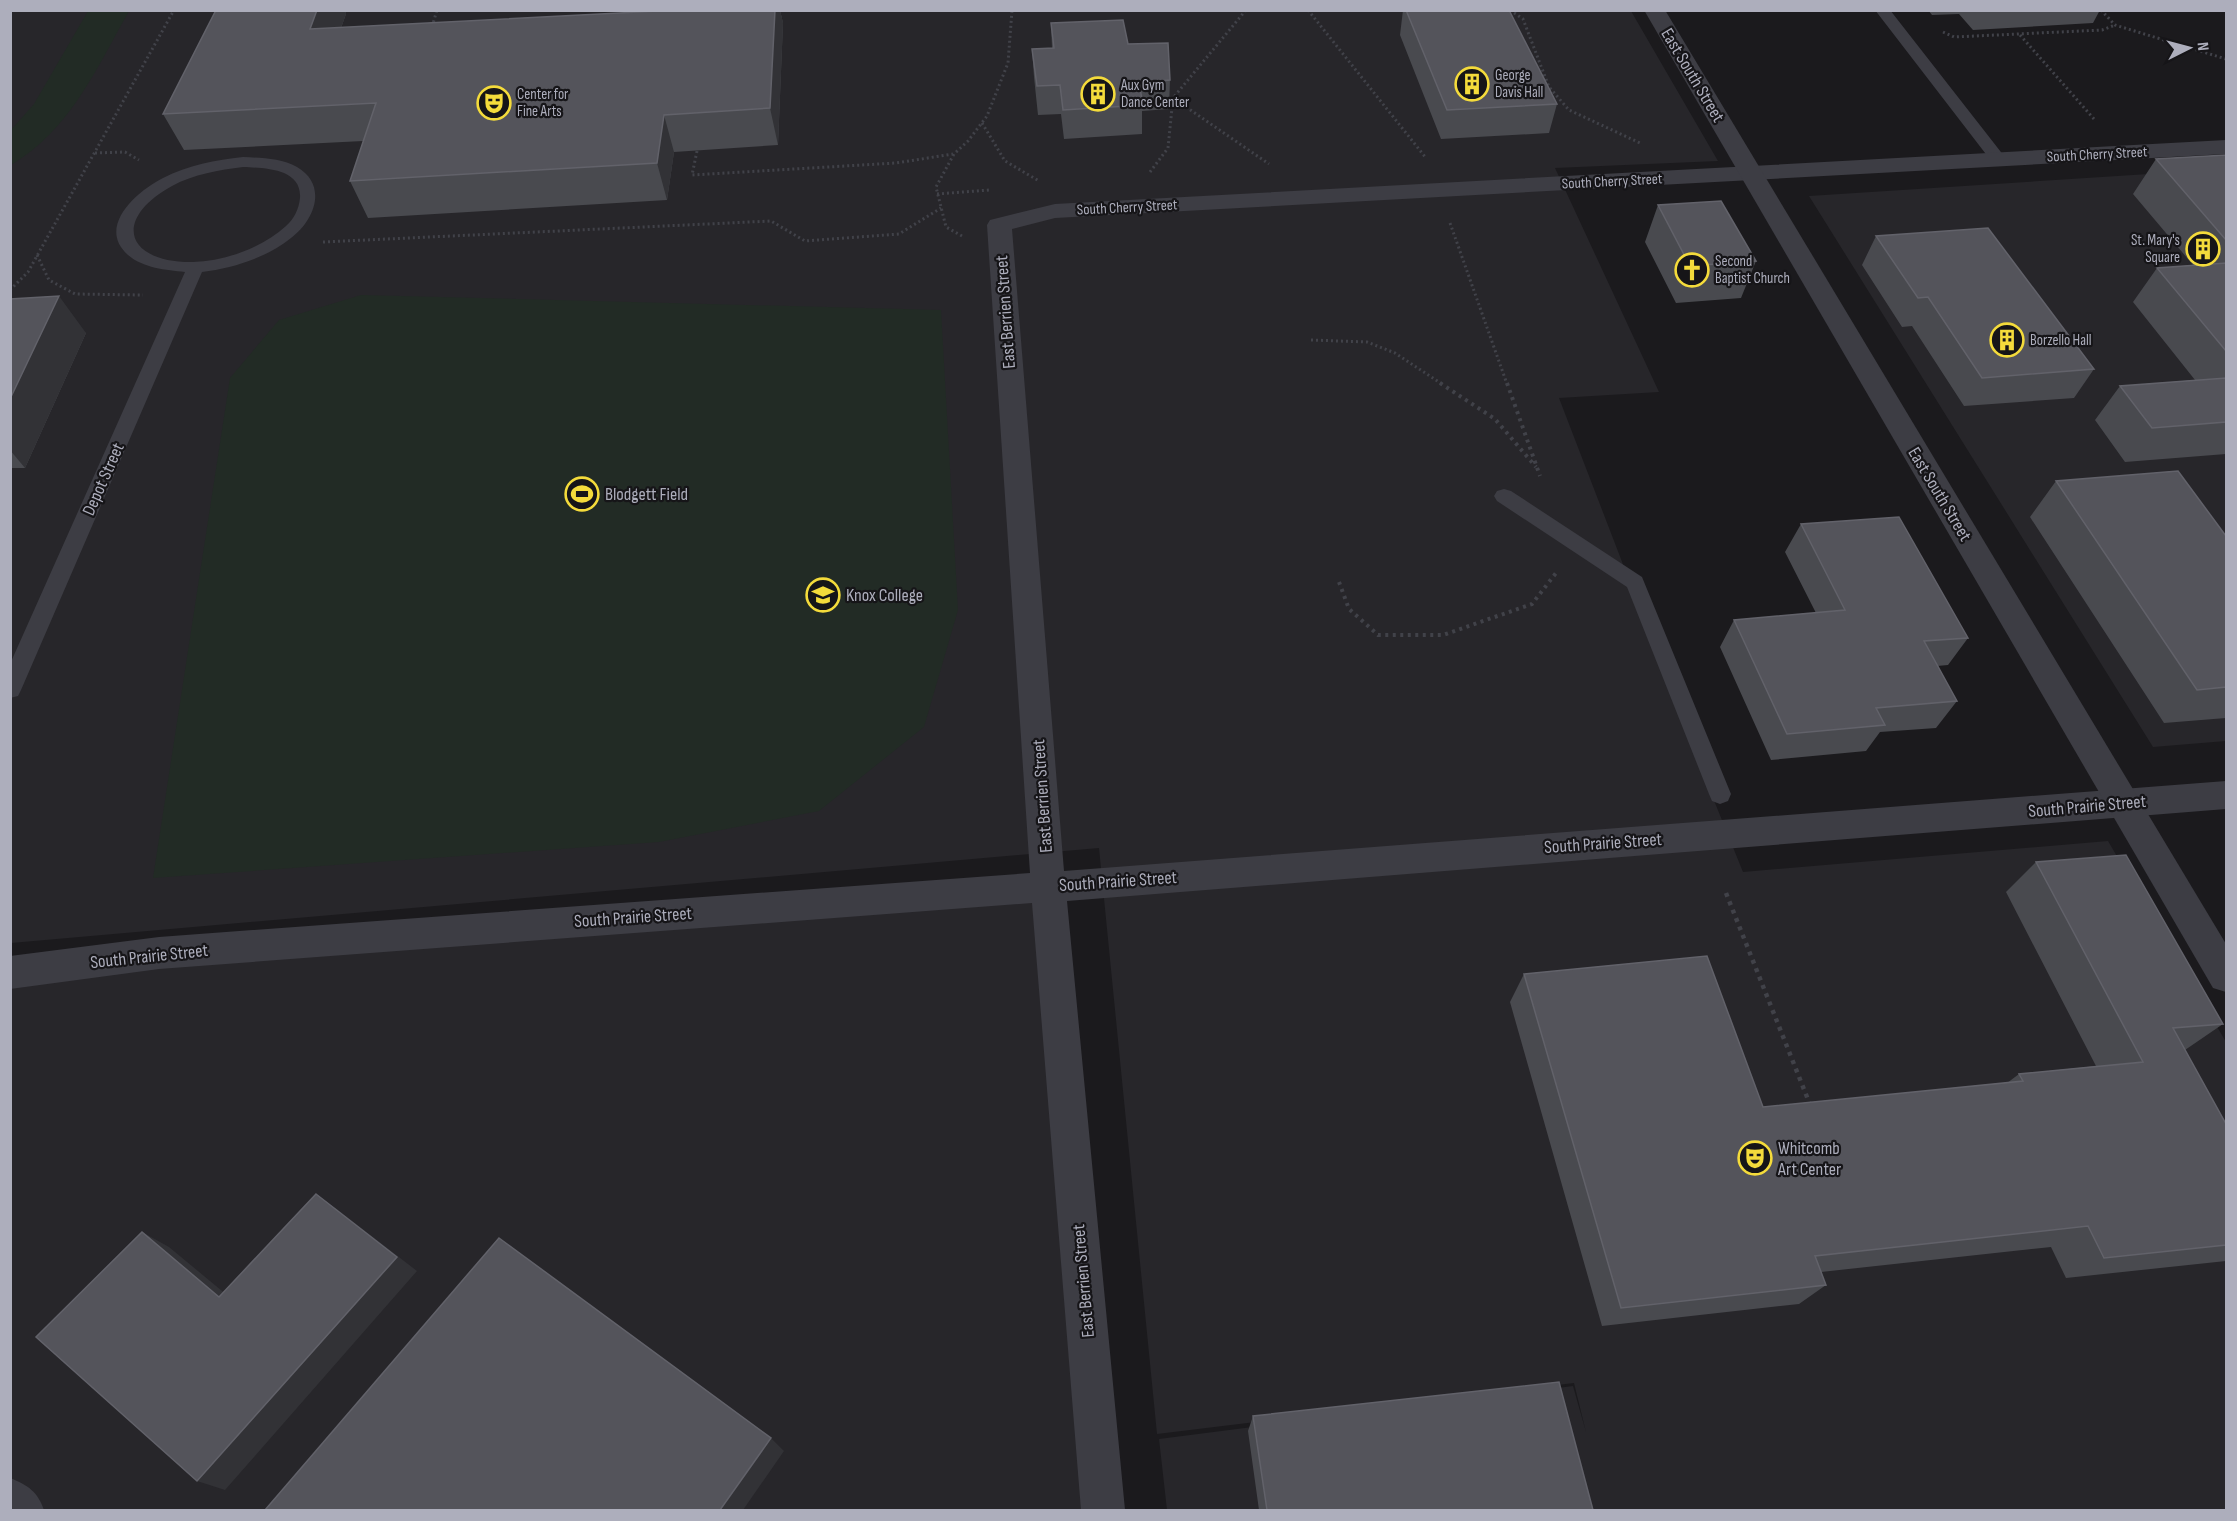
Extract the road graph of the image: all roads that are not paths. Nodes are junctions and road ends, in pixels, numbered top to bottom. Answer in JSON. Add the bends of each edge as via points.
{"nodes":[{"id":1,"x":1654,"y":10,"type":"edge"},
{"id":2,"x":1882,"y":10,"type":"edge"},
{"id":3,"x":2226,"y":147,"type":"edge"},
{"id":4,"x":1998,"y":159,"type":"junction"},
{"id":5,"x":1751,"y":173,"type":"junction"},
{"id":6,"x":999,"y":225,"type":"joint"},
{"id":7,"x":195,"y":268,"type":"junction"},
{"id":8,"x":1504,"y":496,"type":"dead end"},
{"id":9,"x":10,"y":690,"type":"edge"},
{"id":10,"x":1720,"y":794,"type":"dead end"},
{"id":11,"x":2226,"y":795,"type":"edge"},
{"id":12,"x":2123,"y":803,"type":"junction"},
{"id":13,"x":1048,"y":887,"type":"junction"},
{"id":14,"x":10,"y":974,"type":"edge"},
{"id":15,"x":2226,"y":976,"type":"edge"},
{"id":16,"x":10,"y":1500,"type":"edge"},
{"id":17,"x":22,"y":1510,"type":"edge"},
{"id":18,"x":1103,"y":1510,"type":"edge"}],
"edges":[{"from":1,"to":5,"type":"street","name":"East South Street"},
{"from":2,"to":4,"type":"lane"},
{"from":3,"to":4,"type":"street","name":"South Cherry Street"},
{"from":4,"to":5,"type":"street","name":"South Cherry Street"},
{"from":5,"to":6,"type":"street","name":"South Cherry Street","via":[[1055,211]]},
{"from":5,"to":12,"type":"street","name":"East South Street"},
{"from":6,"to":13,"type":"street","name":"East Berrien Street"},
{"from":7,"to":7,"type":"lane","via":[[167,267],[144,260],[129,250],[123,235],[126,219],[138,202],[182,175],[213,165],[271,164],[293,171],[306,183],[310,200],[303,218],[285,235],[238,259]]},
{"from":7,"to":9,"type":"lane","name":"Depot Street"},
{"from":8,"to":10,"type":"lane","via":[[1635,582]]},
{"from":11,"to":12,"type":"street","name":"South Prairie Street"},
{"from":12,"to":13,"type":"street","name":"South Prairie Street"},
{"from":12,"to":15,"type":"street","name":"East South Street"},
{"from":13,"to":14,"type":"street","name":"South Prairie Street","via":[[159,953]]},
{"from":13,"to":18,"type":"street","name":"East Berrien Street"},
{"from":16,"to":17,"type":"street"}]}
